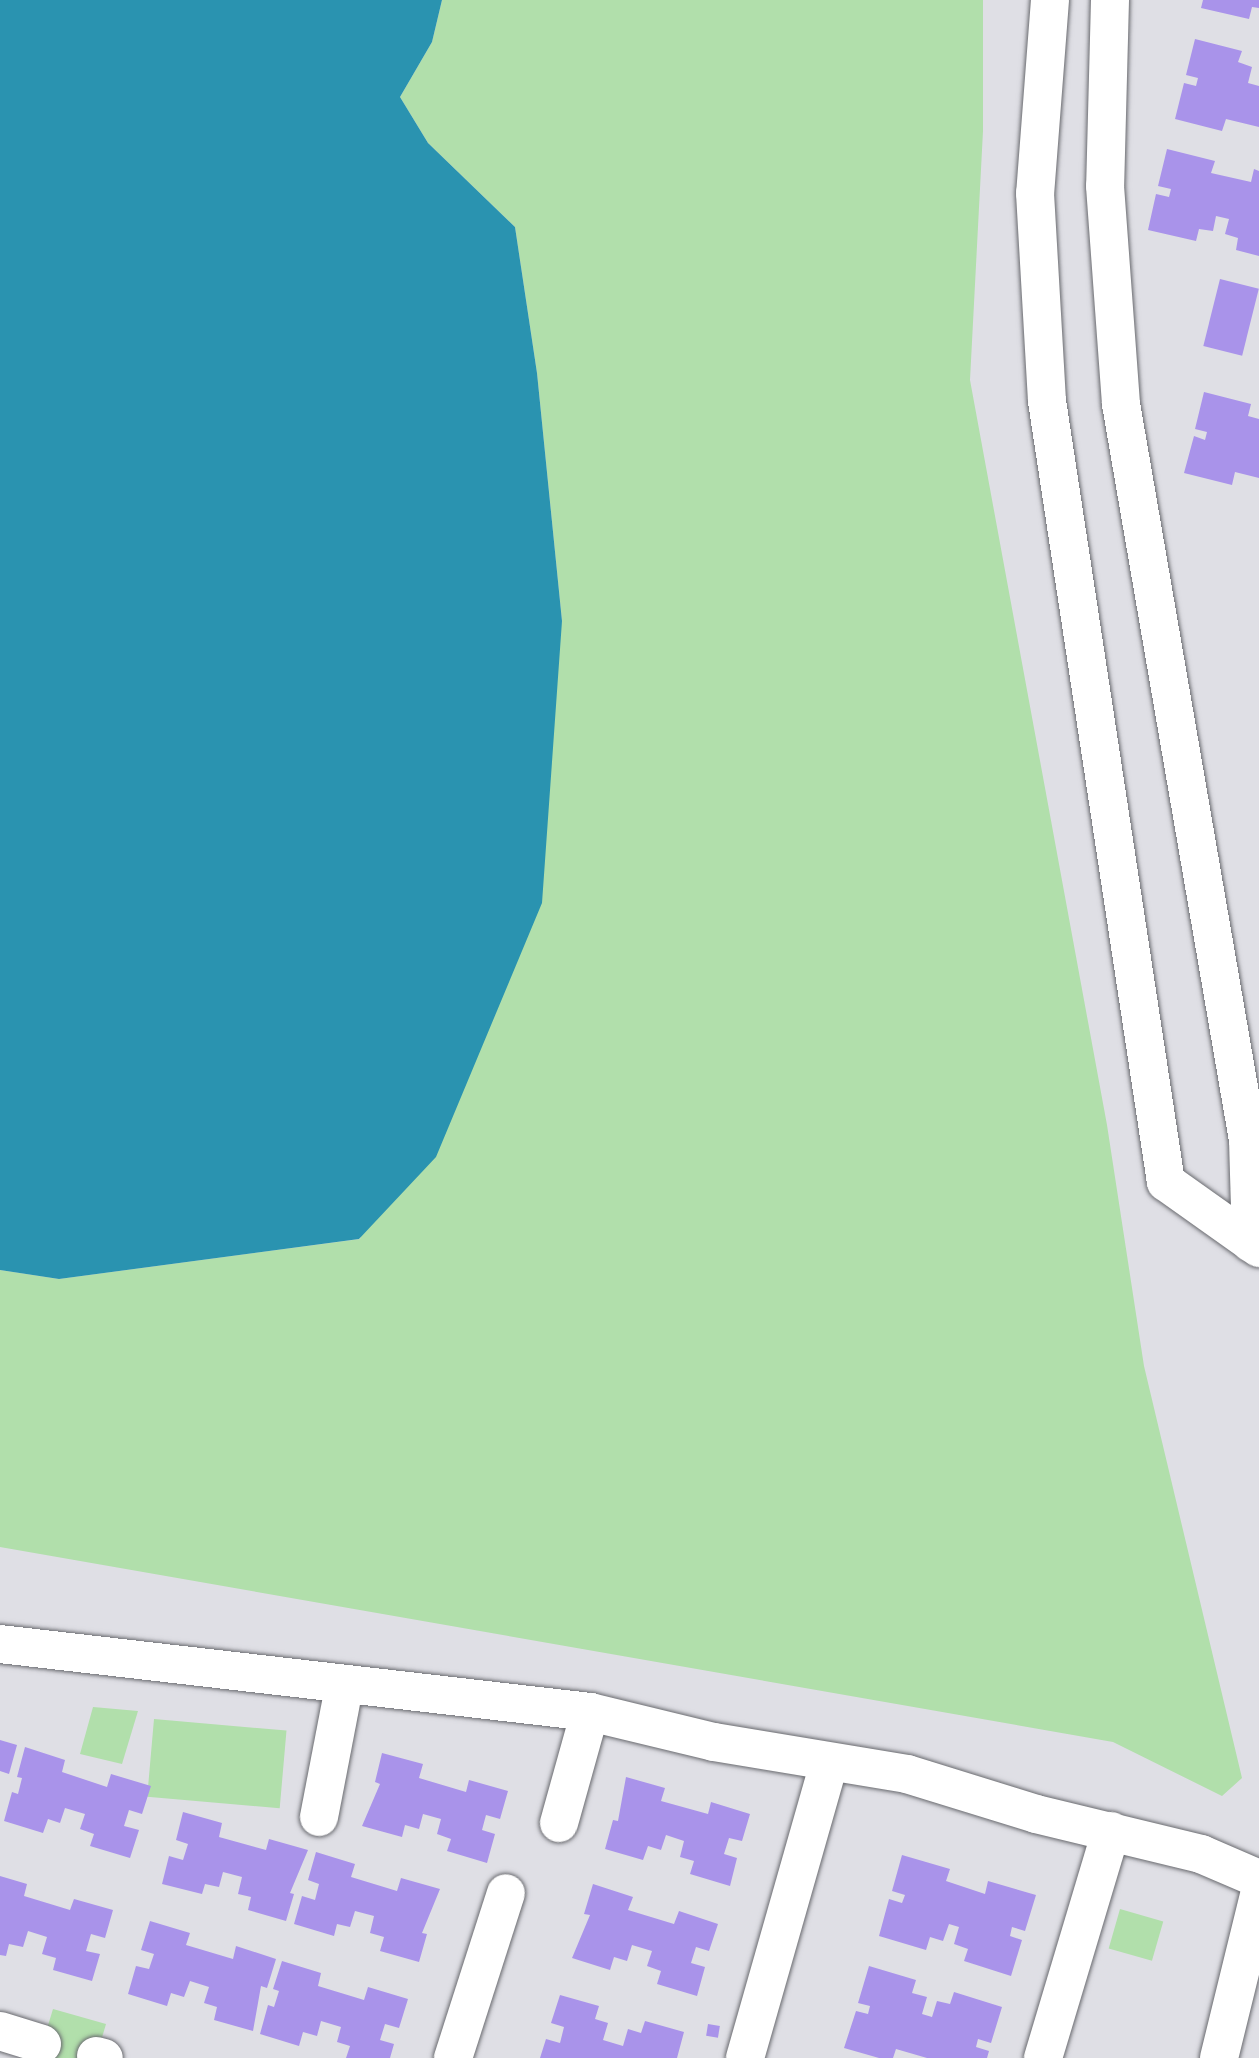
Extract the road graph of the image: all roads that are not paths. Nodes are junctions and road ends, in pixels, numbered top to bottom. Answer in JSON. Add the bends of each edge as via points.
{"nodes":[{"id":1,"x":1050,"y":0,"type":"edge"},
{"id":2,"x":1110,"y":0,"type":"edge"},
{"id":3,"x":1255,"y":1246,"type":"edge"},
{"id":4,"x":0,"y":1644,"type":"edge"},
{"id":5,"x":344,"y":1687,"type":"junction"},
{"id":6,"x":590,"y":1712,"type":"junction"},
{"id":7,"x":829,"y":1764,"type":"junction"},
{"id":8,"x":319,"y":1817,"type":"dead end"},
{"id":9,"x":559,"y":1823,"type":"dead end"},
{"id":10,"x":1111,"y":1831,"type":"junction"},
{"id":11,"x":1259,"y":1879,"type":"edge"},
{"id":12,"x":506,"y":1893,"type":"dead end"},
{"id":13,"x":1259,"y":1895,"type":"edge"},
{"id":14,"x":0,"y":2031,"type":"edge"},
{"id":15,"x":42,"y":2044,"type":"dead end"},
{"id":16,"x":453,"y":2058,"type":"edge"},
{"id":17,"x":745,"y":2058,"type":"edge"},
{"id":18,"x":1043,"y":2058,"type":"edge"},
{"id":19,"x":1219,"y":2058,"type":"edge"}],
"edges":[{"from":1,"to":3,"type":"street","via":[[1035,193],[1047,401],[1166,1182]]},
{"from":2,"to":3,"type":"street","via":[[1105,186],[1121,404],[1248,1140]]},
{"from":4,"to":5,"type":"street"},
{"from":5,"to":6,"type":"street"},
{"from":5,"to":8,"type":"street"},
{"from":6,"to":7,"type":"street"},
{"from":6,"to":9,"type":"street"},
{"from":7,"to":10,"type":"street","via":[[907,1774]]},
{"from":7,"to":17,"type":"street"},
{"from":10,"to":11,"type":"street","via":[[1201,1854]]},
{"from":10,"to":18,"type":"street"},
{"from":12,"to":16,"type":"street"},
{"from":13,"to":19,"type":"street"},
{"from":14,"to":15,"type":"street"}]}
